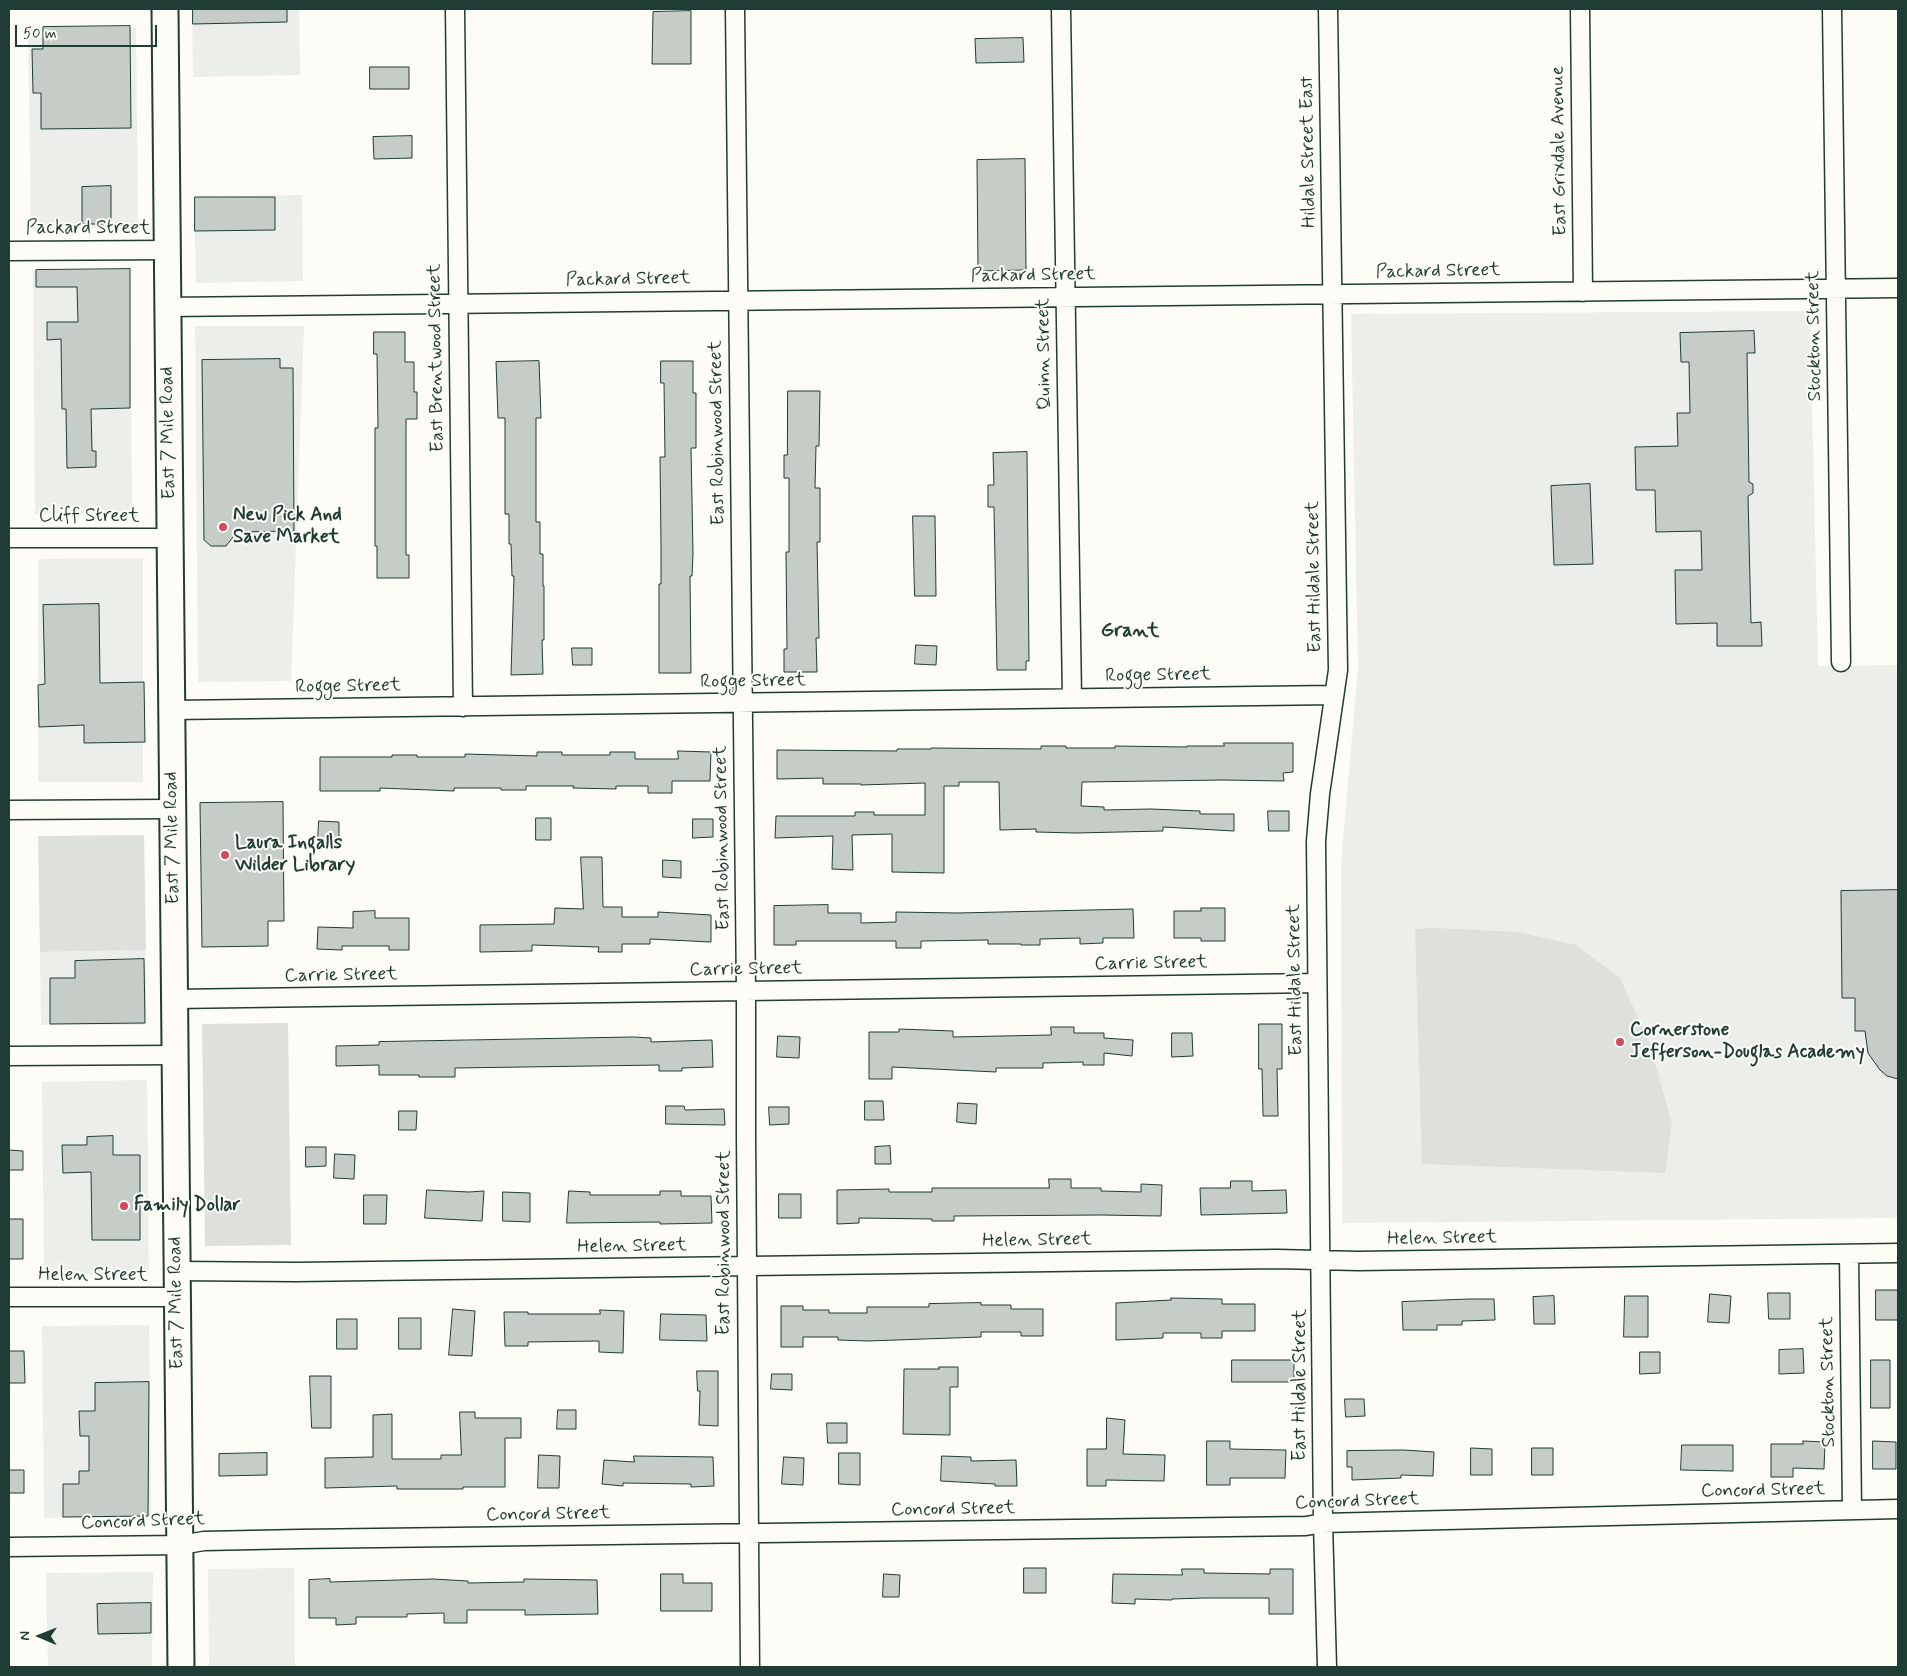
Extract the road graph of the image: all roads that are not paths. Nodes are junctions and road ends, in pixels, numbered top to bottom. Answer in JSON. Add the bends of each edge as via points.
{"nodes":[{"id":1,"x":165,"y":9,"type":"edge"},
{"id":2,"x":455,"y":9,"type":"edge"},
{"id":3,"x":734,"y":9,"type":"edge"},
{"id":4,"x":1061,"y":9,"type":"edge"},
{"id":5,"x":1328,"y":9,"type":"edge"},
{"id":6,"x":1580,"y":9,"type":"edge"},
{"id":7,"x":1832,"y":9,"type":"edge"},
{"id":8,"x":167,"y":250,"type":"junction"},
{"id":9,"x":9,"y":251,"type":"edge"},
{"id":10,"x":1898,"y":288,"type":"edge"},
{"id":11,"x":1835,"y":289,"type":"junction"},
{"id":12,"x":1583,"y":292,"type":"junction"},
{"id":13,"x":1332,"y":294,"type":"junction"},
{"id":14,"x":1065,"y":297,"type":"junction"},
{"id":15,"x":737,"y":300,"type":"junction"},
{"id":16,"x":458,"y":303,"type":"junction"},
{"id":17,"x":168,"y":307,"type":"junction"},
{"id":18,"x":9,"y":538,"type":"edge"},
{"id":19,"x":170,"y":538,"type":"junction"},
{"id":20,"x":1841,"y":662,"type":"dead end"},
{"id":21,"x":1334,"y":695,"type":"junction"},
{"id":22,"x":1072,"y":698,"type":"junction"},
{"id":23,"x":743,"y":703,"type":"junction"},
{"id":24,"x":463,"y":707,"type":"junction"},
{"id":25,"x":172,"y":710,"type":"junction"},
{"id":26,"x":172,"y":809,"type":"junction"},
{"id":27,"x":9,"y":810,"type":"edge"},
{"id":28,"x":1317,"y":983,"type":"junction"},
{"id":29,"x":746,"y":991,"type":"junction"},
{"id":30,"x":174,"y":999,"type":"junction"},
{"id":31,"x":175,"y":1055,"type":"junction"},
{"id":32,"x":9,"y":1056,"type":"edge"},
{"id":33,"x":1898,"y":1253,"type":"edge"},
{"id":34,"x":1849,"y":1254,"type":"junction"},
{"id":35,"x":1322,"y":1260,"type":"junction"},
{"id":36,"x":746,"y":1267,"type":"junction"},
{"id":37,"x":176,"y":1271,"type":"junction"},
{"id":38,"x":9,"y":1297,"type":"edge"},
{"id":39,"x":176,"y":1297,"type":"junction"},
{"id":40,"x":1898,"y":1509,"type":"edge"},
{"id":41,"x":1852,"y":1510,"type":"junction"},
{"id":42,"x":1323,"y":1523,"type":"junction"},
{"id":43,"x":748,"y":1534,"type":"junction"},
{"id":44,"x":180,"y":1545,"type":"junction"},
{"id":45,"x":9,"y":1547,"type":"edge"},
{"id":46,"x":181,"y":1667,"type":"edge"},
{"id":47,"x":750,"y":1667,"type":"edge"},
{"id":48,"x":1327,"y":1667,"type":"edge"}],
"edges":[{"from":1,"to":8,"type":"street","name":"East 7 Mile Road"},
{"from":2,"to":16,"type":"street","name":"East Brentwood Street"},
{"from":3,"to":15,"type":"street","name":"East Robinwood Street"},
{"from":4,"to":14,"type":"street","name":"Quinn Street"},
{"from":5,"to":13,"type":"street","name":"Hildale Street East"},
{"from":6,"to":12,"type":"street","name":"East Grixdale Avenue"},
{"from":7,"to":11,"type":"street","name":"Stockton Street"},
{"from":8,"to":9,"type":"street","name":"Packard Street"},
{"from":8,"to":17,"type":"street","name":"East 7 Mile Road"},
{"from":10,"to":11,"type":"street","name":"Packard Street"},
{"from":11,"to":12,"type":"street","name":"Packard Street"},
{"from":11,"to":20,"type":"street","name":"Stockton Street"},
{"from":12,"to":13,"type":"street","name":"Packard Street"},
{"from":13,"to":14,"type":"street","name":"Packard Street"},
{"from":13,"to":21,"type":"street","name":"East Hildale Street","via":[[1338,670]]},
{"from":14,"to":15,"type":"street","name":"Packard Street"},
{"from":14,"to":22,"type":"street","name":"Quinn Street"},
{"from":15,"to":16,"type":"street","name":"Packard Street"},
{"from":15,"to":23,"type":"street","name":"East Robinwood Street"},
{"from":16,"to":17,"type":"street","name":"Packard Street"},
{"from":16,"to":24,"type":"street","name":"East Brentwood Street"},
{"from":17,"to":19,"type":"street","name":"East 7 Mile Road"},
{"from":18,"to":19,"type":"street","name":"Cliff Street"},
{"from":19,"to":25,"type":"street","name":"East 7 Mile Road"},
{"from":21,"to":22,"type":"street","name":"Rogge Street"},
{"from":21,"to":28,"type":"street","name":"East Hildale Street","via":[[1317,835]]},
{"from":22,"to":23,"type":"street","name":"Rogge Street"},
{"from":23,"to":24,"type":"street","name":"Rogge Street"},
{"from":23,"to":29,"type":"street","name":"East Robinwood Street"},
{"from":24,"to":25,"type":"street","name":"Rogge Street"},
{"from":25,"to":26,"type":"street","name":"East 7 Mile Road"},
{"from":26,"to":27,"type":"street"},
{"from":26,"to":30,"type":"street","name":"East 7 Mile Road"},
{"from":28,"to":29,"type":"street","name":"Carrie Street"},
{"from":28,"to":35,"type":"street","name":"East Hildale Street"},
{"from":29,"to":30,"type":"street","name":"Carrie Street"},
{"from":29,"to":36,"type":"street","name":"East Robinwood Street"},
{"from":30,"to":31,"type":"street","name":"East 7 Mile Road"},
{"from":31,"to":32,"type":"street"},
{"from":31,"to":37,"type":"street","name":"East 7 Mile Road"},
{"from":33,"to":34,"type":"street","name":"Helen Street"},
{"from":34,"to":35,"type":"street","name":"Helen Street"},
{"from":34,"to":41,"type":"street","name":"Stockton Street"},
{"from":35,"to":36,"type":"street","name":"Helen Street"},
{"from":35,"to":42,"type":"street","name":"East Hildale Street"},
{"from":36,"to":37,"type":"street","name":"Helen Street"},
{"from":36,"to":43,"type":"street","name":"East Robinwood Street"},
{"from":37,"to":39,"type":"street","name":"East 7 Mile Road"},
{"from":38,"to":39,"type":"street","name":"Helen Street"},
{"from":39,"to":44,"type":"street","name":"East 7 Mile Road"},
{"from":40,"to":41,"type":"street","name":"Concord Street"},
{"from":41,"to":42,"type":"street","name":"Concord Street"},
{"from":42,"to":43,"type":"street","name":"Concord Street","via":[[1306,1526]]},
{"from":42,"to":48,"type":"street","name":"East Hildale Street"},
{"from":43,"to":44,"type":"street","name":"Concord Street","via":[[204,1541]]},
{"from":43,"to":47,"type":"street","name":"East Robinwood Street"},
{"from":44,"to":45,"type":"street","name":"Concord Street"},
{"from":44,"to":46,"type":"street","name":"East 7 Mile Road"}]}
